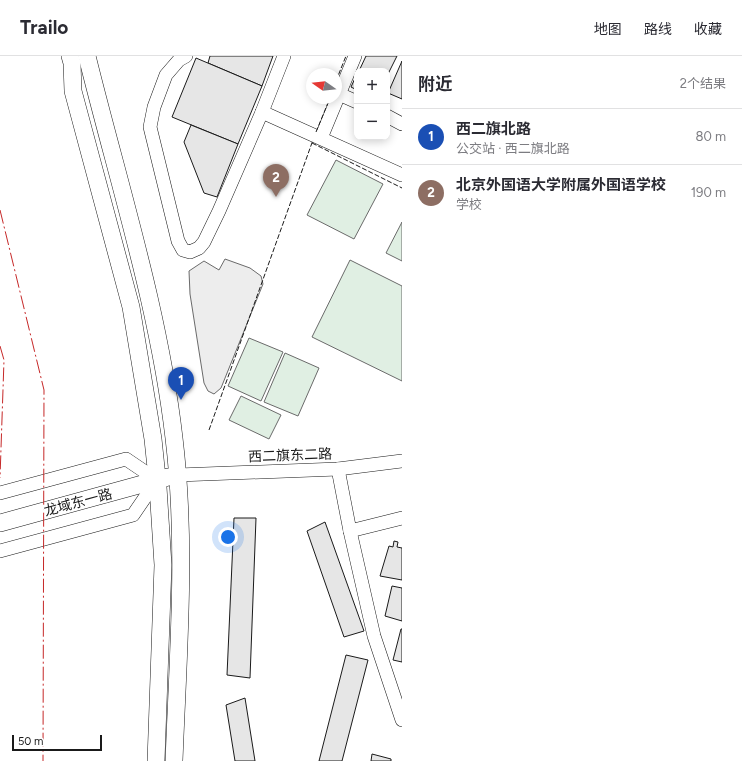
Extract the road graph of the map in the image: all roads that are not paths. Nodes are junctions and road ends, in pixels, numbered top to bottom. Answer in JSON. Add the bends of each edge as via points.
{"nodes":[{"id":1,"x":186,"y":56,"type":"edge"},
{"id":2,"x":284,"y":56,"type":"edge"},
{"id":3,"x":355,"y":56,"type":"edge"},
{"id":4,"x":80,"y":58,"type":"edge"},
{"id":5,"x":342,"y":87,"type":"edge"},
{"id":6,"x":342,"y":95,"type":"edge"},
{"id":7,"x":354,"y":101,"type":"edge"},
{"id":8,"x":335,"y":104,"type":"edge"},
{"id":9,"x":262,"y":112,"type":"junction"},
{"id":10,"x":390,"y":118,"type":"edge"},
{"id":11,"x":402,"y":124,"type":"edge"},
{"id":12,"x":321,"y":138,"type":"junction"},
{"id":13,"x":402,"y":175,"type":"edge"},
{"id":14,"x":402,"y":460,"type":"edge"},
{"id":15,"x":338,"y":469,"type":"junction"},
{"id":16,"x":178,"y":475,"type":"junction"},
{"id":17,"x":157,"y":480,"type":"junction"},
{"id":18,"x":0,"y":493,"type":"edge"},
{"id":19,"x":402,"y":518,"type":"edge"},
{"id":20,"x":0,"y":523,"type":"edge"},
{"id":21,"x":350,"y":531,"type":"junction"},
{"id":22,"x":0,"y":550,"type":"edge"},
{"id":23,"x":402,"y":720,"type":"edge"},
{"id":24,"x":156,"y":761,"type":"edge"},
{"id":25,"x":174,"y":761,"type":"edge"}],
"edges":[{"from":1,"to":9,"type":"street","via":[[166,75],[154,107],[150,127],[178,241],[183,250],[190,252],[204,242]]},
{"from":2,"to":9,"type":"street"},
{"from":3,"to":5,"type":"street"},
{"from":4,"to":16,"type":"main road","via":[[150,300],[166,381]]},
{"from":4,"to":17,"type":"main road","via":[[73,91],[131,307],[153,439]]},
{"from":6,"to":7,"type":"street"},
{"from":8,"to":12,"type":"street"},
{"from":9,"to":12,"type":"street"},
{"from":10,"to":11,"type":"street"},
{"from":12,"to":13,"type":"street"},
{"from":14,"to":15,"type":"street","name":"西二旗东二路"},
{"from":15,"to":16,"type":"street","name":"西二旗东二路"},
{"from":15,"to":21,"type":"street"},
{"from":16,"to":17,"type":"main road","name":"龙域东一路"},
{"from":16,"to":25,"type":"main road","via":[[181,566]]},
{"from":17,"to":18,"type":"street","via":[[126,459]]},
{"from":17,"to":20,"type":"main road","name":"龙域东一路"},
{"from":17,"to":22,"type":"street","via":[[133,515]]},
{"from":17,"to":24,"type":"main road","via":[[163,565]]},
{"from":19,"to":21,"type":"street"},
{"from":21,"to":23,"type":"street","via":[[374,636]]}]}
